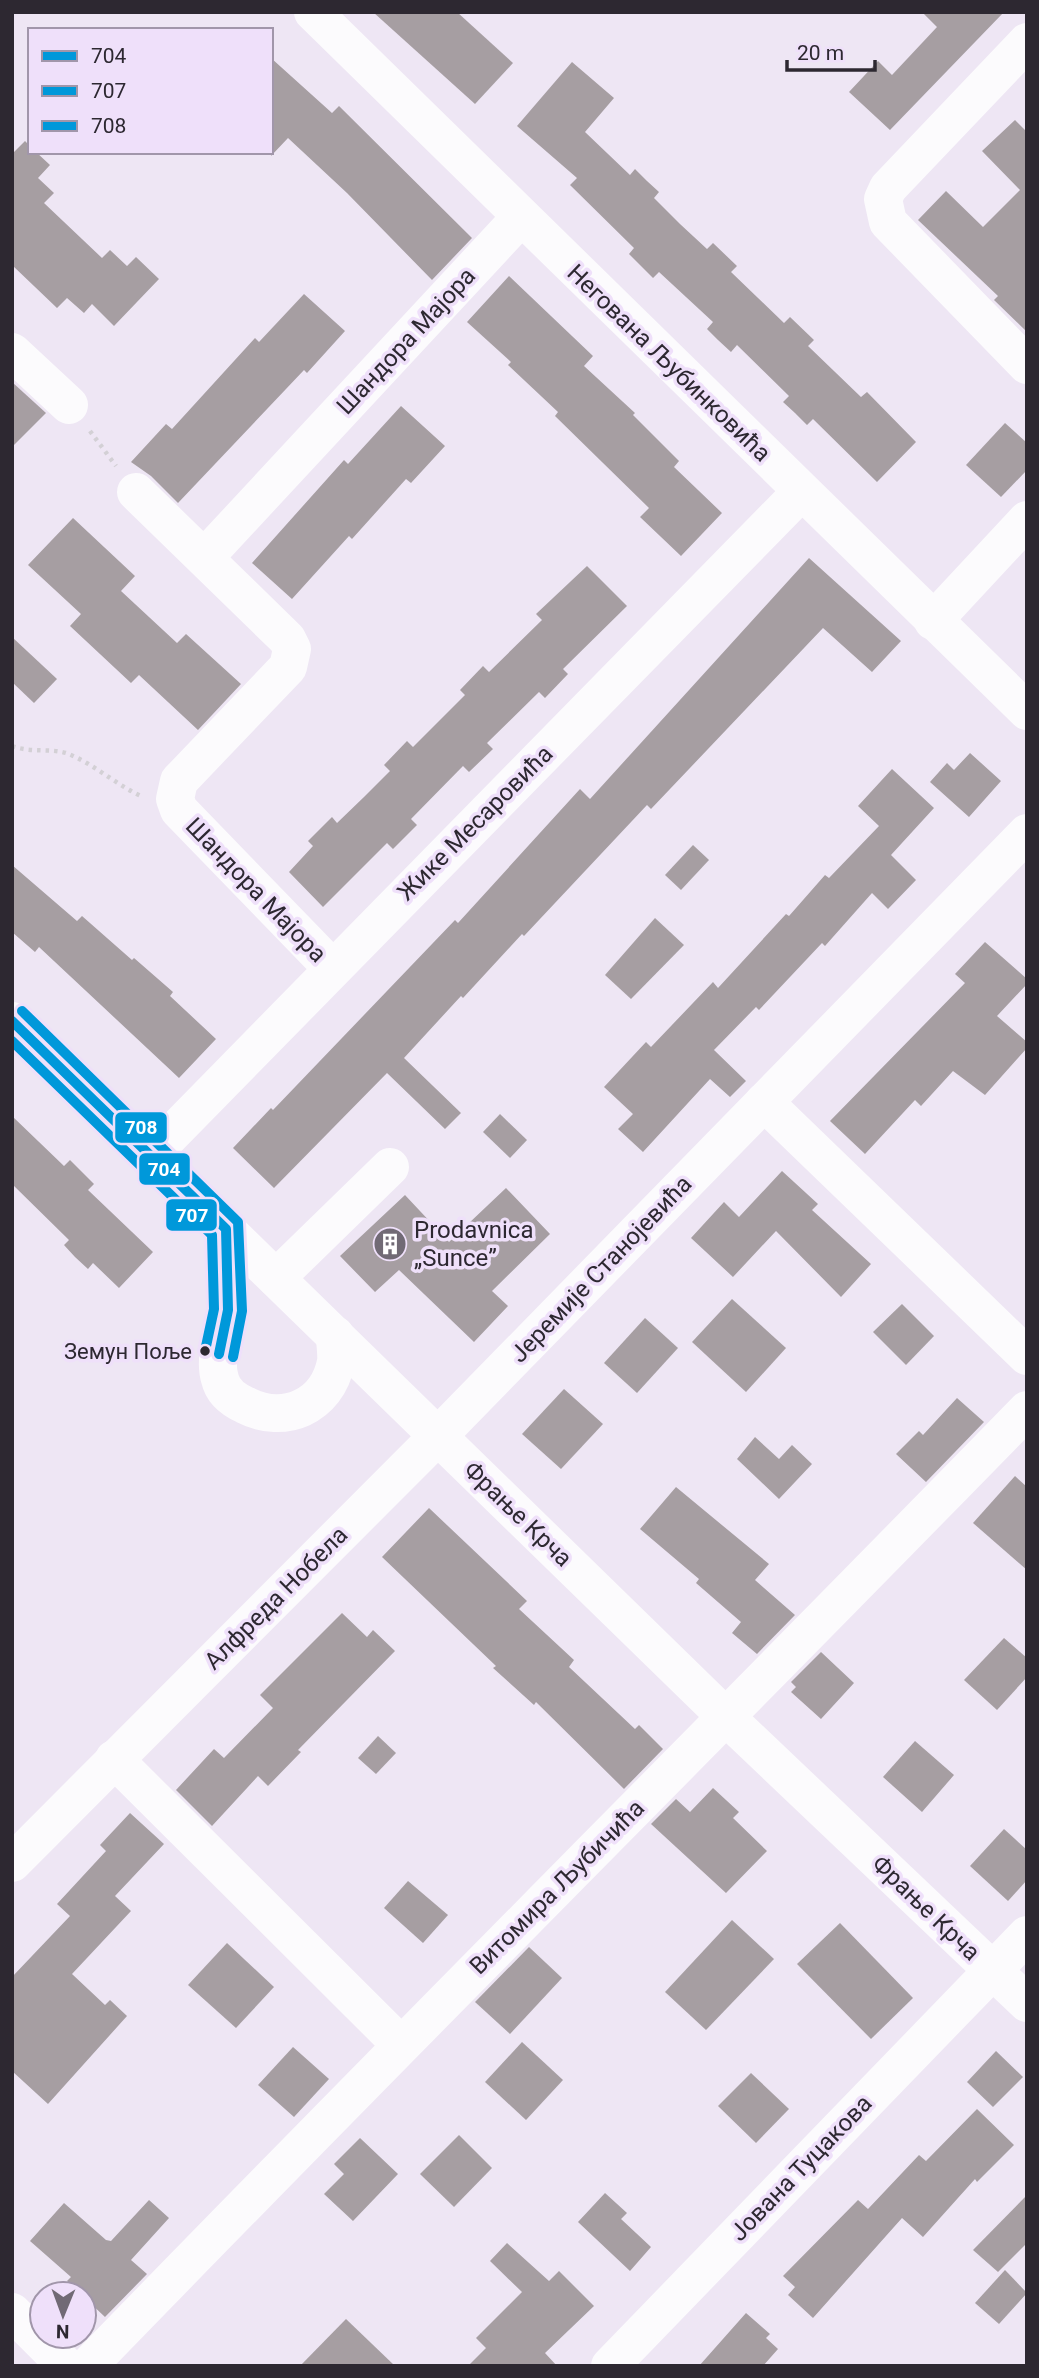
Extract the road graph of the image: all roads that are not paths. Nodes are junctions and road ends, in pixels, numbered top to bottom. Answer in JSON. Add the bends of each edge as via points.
{"nodes":[{"id":1,"x":313,"y":12,"type":"edge"},
{"id":2,"x":1027,"y":42,"type":"edge"},
{"id":3,"x":520,"y":218,"type":"junction"},
{"id":4,"x":12,"y":352,"type":"edge"},
{"id":5,"x":1027,"y":365,"type":"edge"},
{"id":6,"x":69,"y":405,"type":"road end"},
{"id":7,"x":136,"y":492,"type":"road end"},
{"id":8,"x":801,"y":492,"type":"junction"},
{"id":9,"x":1027,"y":520,"type":"edge"},
{"id":10,"x":205,"y":557,"type":"junction"},
{"id":11,"x":933,"y":621,"type":"junction"},
{"id":12,"x":1027,"y":711,"type":"edge"},
{"id":13,"x":1027,"y":833,"type":"edge"},
{"id":14,"x":332,"y":968,"type":"junction"},
{"id":15,"x":12,"y":1021,"type":"edge"},
{"id":16,"x":764,"y":1102,"type":"junction"},
{"id":17,"x":150,"y":1156,"type":"junction"},
{"id":18,"x":390,"y":1167,"type":"dead end"},
{"id":19,"x":226,"y":1229,"type":"junction"},
{"id":20,"x":276,"y":1278,"type":"junction"},
{"id":21,"x":335,"y":1335,"type":"junction"},
{"id":22,"x":1027,"y":1356,"type":"edge"},
{"id":23,"x":1027,"y":1410,"type":"edge"},
{"id":24,"x":438,"y":1436,"type":"junction"},
{"id":25,"x":727,"y":1718,"type":"junction"},
{"id":26,"x":114,"y":1759,"type":"junction"},
{"id":27,"x":12,"y":1863,"type":"edge"},
{"id":28,"x":1027,"y":1936,"type":"edge"},
{"id":29,"x":992,"y":1971,"type":"junction"},
{"id":30,"x":1027,"y":2003,"type":"edge"},
{"id":31,"x":400,"y":2044,"type":"junction"},
{"id":32,"x":12,"y":2312,"type":"edge"},
{"id":33,"x":66,"y":2366,"type":"edge"},
{"id":34,"x":88,"y":2366,"type":"edge"},
{"id":35,"x":610,"y":2366,"type":"edge"}],
"edges":[{"from":1,"to":3,"type":"street","name":"Негована Љубинковића"},
{"from":2,"to":5,"type":"street","via":[[888,188],[883,199],[888,222]]},
{"from":3,"to":8,"type":"street","name":"Негована Љубинковића"},
{"from":3,"to":10,"type":"street","name":"Шандора Мајора"},
{"from":4,"to":6,"type":"street"},
{"from":7,"to":10,"type":"street","name":"Шандора Мајора"},
{"from":8,"to":11,"type":"street","name":"Негована Љубинковића"},
{"from":8,"to":14,"type":"street","name":"Жике Месаровића"},
{"from":9,"to":11,"type":"street"},
{"from":10,"to":14,"type":"street","name":"Шандора Мајора","via":[[287,639],[292,659],[178,781],[175,799],[179,810]]},
{"from":11,"to":12,"type":"street","name":"Негована Љубинковића"},
{"from":13,"to":16,"type":"street","name":"Јеремије Станојевића"},
{"from":14,"to":17,"type":"street","name":"Жике Месаровића"},
{"from":15,"to":17,"type":"street","name":"Фрање Крча"},
{"from":16,"to":22,"type":"street"},
{"from":16,"to":24,"type":"street","name":"Јеремије Станојевића"},
{"from":17,"to":19,"type":"street","name":"Фрање Крча"},
{"from":18,"to":20,"type":"street"},
{"from":19,"to":20,"type":"street","name":"Фрање Крча"},
{"from":19,"to":21,"type":"street","via":[[228,1310],[218,1368],[225,1390],[234,1399],[270,1414],[289,1414],[309,1406],[327,1385],[336,1362]]},
{"from":20,"to":21,"type":"street","name":"Фрање Крча"},
{"from":21,"to":24,"type":"street","name":"Фрање Крча"},
{"from":23,"to":25,"type":"street","name":"Витомира Љубичића"},
{"from":24,"to":25,"type":"street","name":"Фрање Крча"},
{"from":24,"to":26,"type":"street","name":"Алфреда Нобела"},
{"from":25,"to":29,"type":"street","name":"Фрање Крча"},
{"from":25,"to":31,"type":"street","name":"Витомира Љубичића"},
{"from":26,"to":27,"type":"street","name":"Алфреда Нобела"},
{"from":26,"to":31,"type":"street"},
{"from":28,"to":29,"type":"street","name":"Јована Туцакова"},
{"from":29,"to":30,"type":"street","name":"Фрање Крча"},
{"from":29,"to":35,"type":"street","name":"Јована Туцакова"},
{"from":31,"to":34,"type":"street","name":"Витомира Љубичића"},
{"from":32,"to":33,"type":"street"}]}
